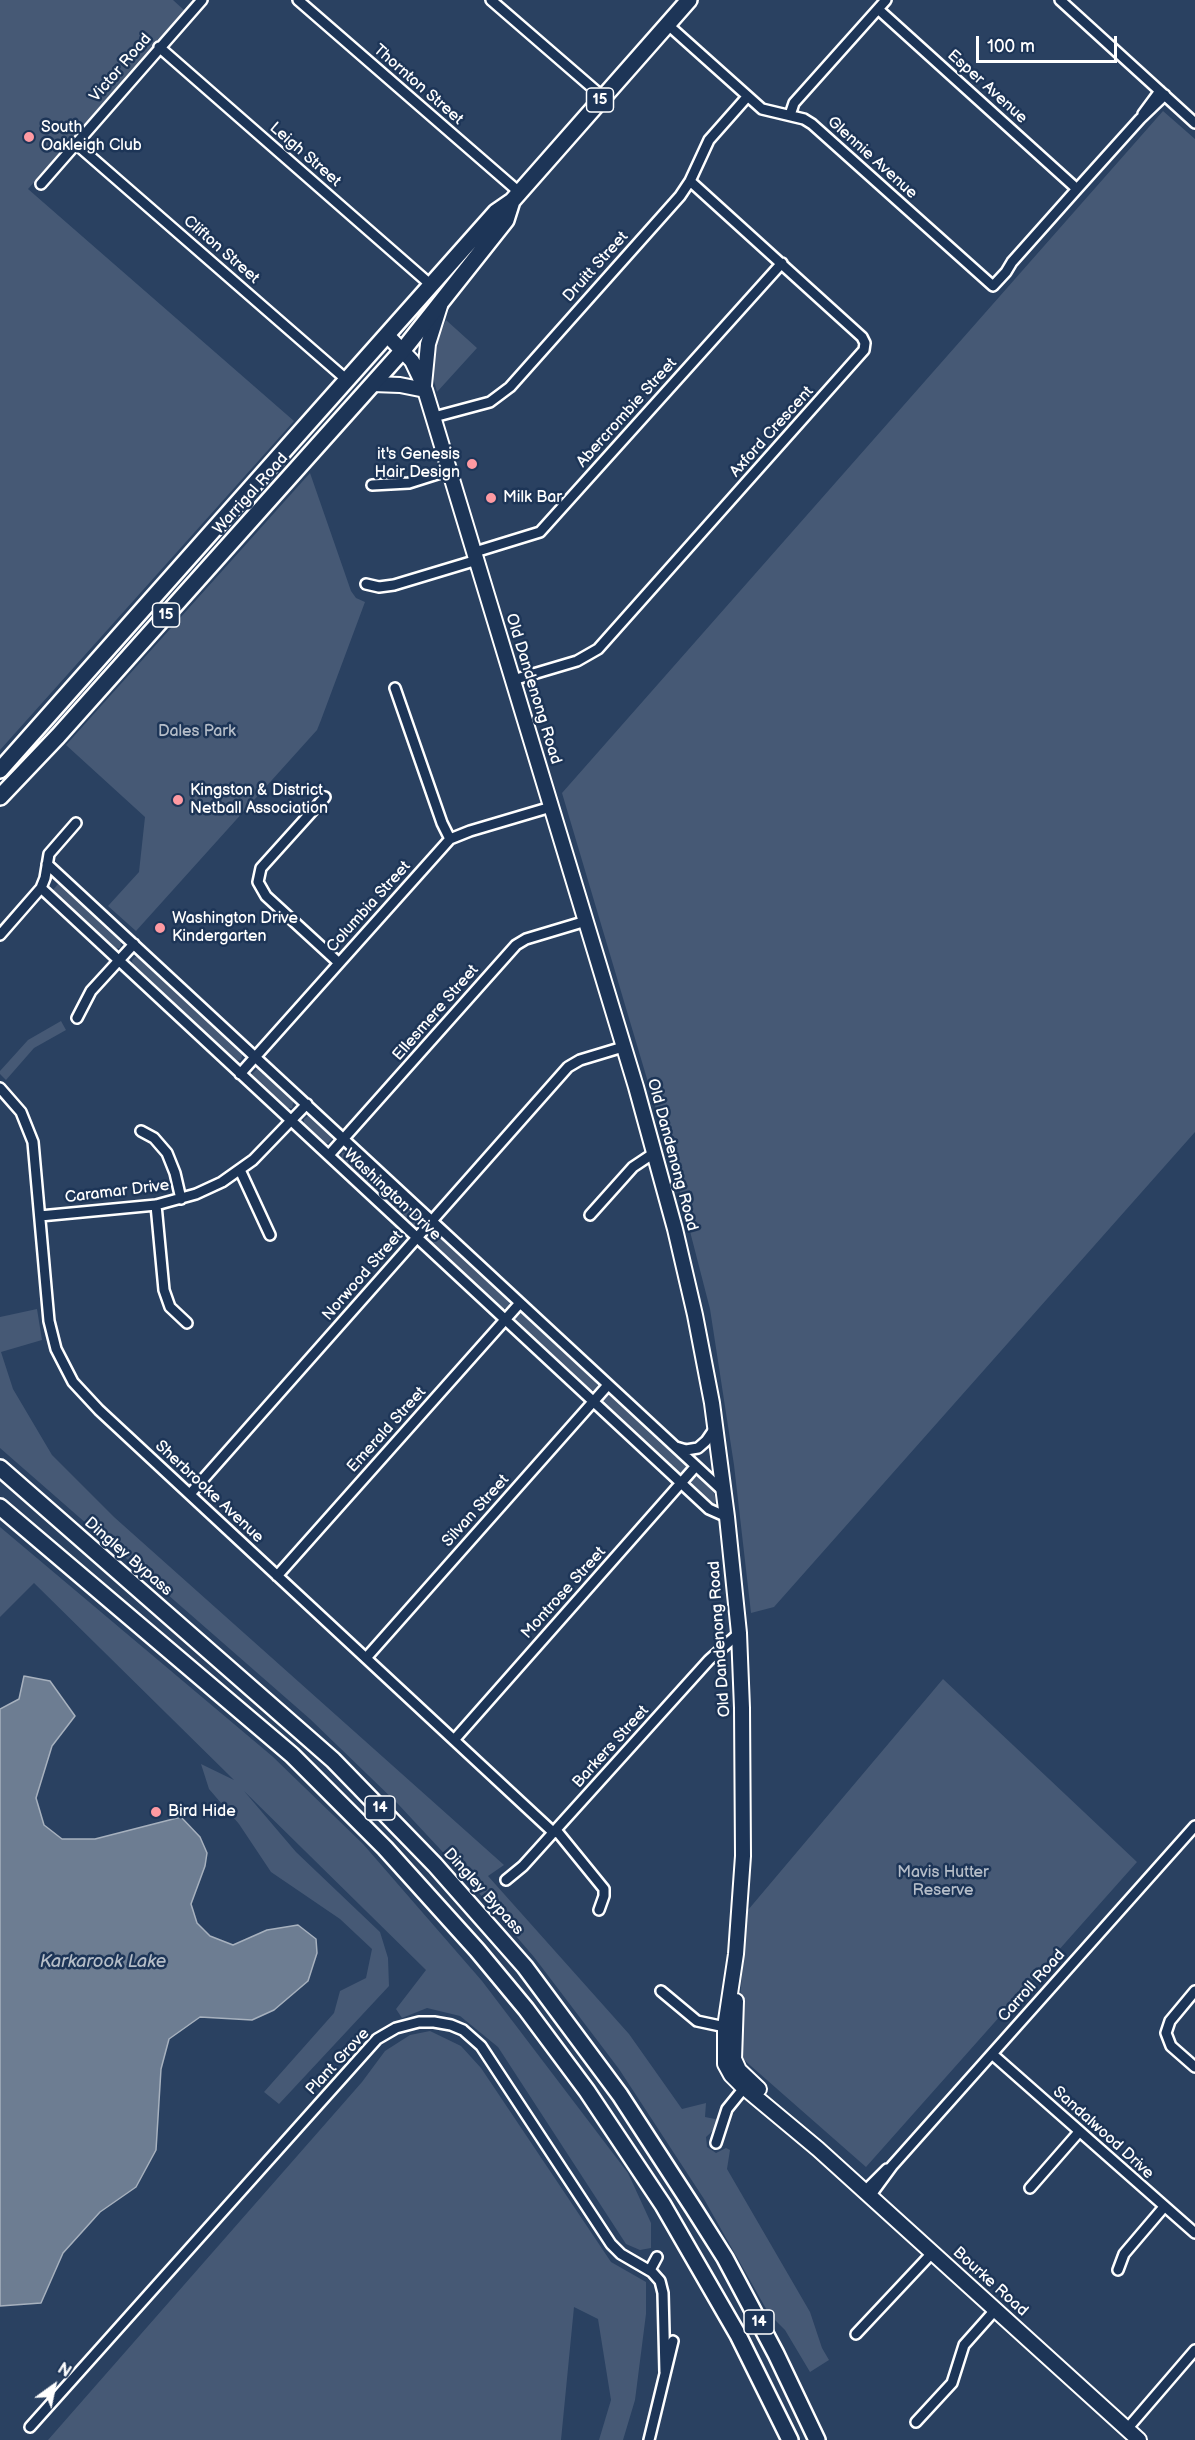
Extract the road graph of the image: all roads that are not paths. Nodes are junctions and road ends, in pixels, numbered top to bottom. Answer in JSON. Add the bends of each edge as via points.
{"nodes":[{"id":1,"x":202,"y":0,"type":"edge"},
{"id":2,"x":298,"y":0,"type":"edge"},
{"id":3,"x":491,"y":0,"type":"edge"},
{"id":4,"x":687,"y":0,"type":"edge"},
{"id":5,"x":886,"y":0,"type":"edge"},
{"id":6,"x":1060,"y":0,"type":"edge"},
{"id":7,"x":878,"y":9,"type":"junction"},
{"id":8,"x":667,"y":24,"type":"junction"},
{"id":9,"x":159,"y":47,"type":"junction"},
{"id":10,"x":1162,"y":93,"type":"junction"},
{"id":11,"x":603,"y":97,"type":"junction"},
{"id":12,"x":747,"y":97,"type":"junction"},
{"id":13,"x":790,"y":115,"type":"junction"},
{"id":14,"x":1195,"y":123,"type":"edge"},
{"id":15,"x":75,"y":143,"type":"junction"},
{"id":16,"x":690,"y":181,"type":"junction"},
{"id":17,"x":41,"y":184,"type":"dead end"},
{"id":18,"x":1077,"y":189,"type":"junction"},
{"id":19,"x":516,"y":197,"type":"junction"},
{"id":20,"x":782,"y":263,"type":"junction"},
{"id":21,"x":431,"y":285,"type":"junction"},
{"id":22,"x":441,"y":302,"type":"junction"},
{"id":23,"x":387,"y":335,"type":"junction"},
{"id":24,"x":403,"y":350,"type":"junction"},
{"id":25,"x":347,"y":380,"type":"junction"},
{"id":26,"x":373,"y":384,"type":"junction"},
{"id":27,"x":424,"y":388,"type":"junction"},
{"id":28,"x":434,"y":417,"type":"junction"},
{"id":29,"x":450,"y":470,"type":"junction"},
{"id":30,"x":372,"y":485,"type":"dead end"},
{"id":31,"x":476,"y":556,"type":"junction"},
{"id":32,"x":366,"y":584,"type":"dead end"},
{"id":33,"x":513,"y":680,"type":"junction"},
{"id":34,"x":395,"y":688,"type":"dead end"},
{"id":35,"x":0,"y":770,"type":"edge"},
{"id":36,"x":0,"y":797,"type":"edge"},
{"id":37,"x":325,"y":797,"type":"dead end"},
{"id":38,"x":551,"y":807,"type":"junction"},
{"id":39,"x":76,"y":823,"type":"dead end"},
{"id":40,"x":450,"y":839,"type":"junction"},
{"id":41,"x":47,"y":864,"type":"junction"},
{"id":42,"x":42,"y":886,"type":"junction"},
{"id":43,"x":586,"y":921,"type":"junction"},
{"id":44,"x":0,"y":935,"type":"edge"},
{"id":45,"x":134,"y":944,"type":"junction"},
{"id":46,"x":119,"y":961,"type":"junction"},
{"id":47,"x":339,"y":963,"type":"junction"},
{"id":48,"x":76,"y":1018,"type":"dead end"},
{"id":49,"x":623,"y":1047,"type":"junction"},
{"id":50,"x":256,"y":1057,"type":"junction"},
{"id":51,"x":240,"y":1074,"type":"junction"},
{"id":52,"x":0,"y":1088,"type":"edge"},
{"id":53,"x":307,"y":1104,"type":"junction"},
{"id":54,"x":291,"y":1121,"type":"junction"},
{"id":55,"x":141,"y":1131,"type":"dead end"},
{"id":56,"x":344,"y":1139,"type":"junction"},
{"id":57,"x":654,"y":1153,"type":"junction"},
{"id":58,"x":328,"y":1155,"type":"junction"},
{"id":59,"x":240,"y":1170,"type":"junction"},
{"id":60,"x":181,"y":1200,"type":"junction"},
{"id":61,"x":156,"y":1205,"type":"junction"},
{"id":62,"x":590,"y":1215,"type":"dead end"},
{"id":63,"x":40,"y":1216,"type":"junction"},
{"id":64,"x":432,"y":1220,"type":"junction"},
{"id":65,"x":270,"y":1235,"type":"dead end"},
{"id":66,"x":417,"y":1238,"type":"junction"},
{"id":67,"x":520,"y":1303,"type":"junction"},
{"id":68,"x":505,"y":1320,"type":"junction"},
{"id":69,"x":187,"y":1323,"type":"dead end"},
{"id":70,"x":608,"y":1385,"type":"junction"},
{"id":71,"x":593,"y":1401,"type":"junction"},
{"id":72,"x":715,"y":1428,"type":"junction"},
{"id":73,"x":674,"y":1446,"type":"junction"},
{"id":74,"x":696,"y":1466,"type":"junction"},
{"id":75,"x":0,"y":1468,"type":"edge"},
{"id":76,"x":681,"y":1484,"type":"junction"},
{"id":77,"x":724,"y":1492,"type":"junction"},
{"id":78,"x":190,"y":1494,"type":"junction"},
{"id":79,"x":0,"y":1507,"type":"edge"},
{"id":80,"x":727,"y":1517,"type":"junction"},
{"id":81,"x":277,"y":1576,"type":"junction"},
{"id":82,"x":739,"y":1633,"type":"junction"},
{"id":83,"x":366,"y":1658,"type":"junction"},
{"id":84,"x":454,"y":1740,"type":"junction"},
{"id":85,"x":1195,"y":1826,"type":"edge"},
{"id":86,"x":555,"y":1832,"type":"junction"},
{"id":87,"x":506,"y":1880,"type":"dead end"},
{"id":88,"x":599,"y":1910,"type":"dead end"},
{"id":89,"x":661,"y":1991,"type":"dead end"},
{"id":90,"x":1195,"y":1991,"type":"edge"},
{"id":91,"x":730,"y":2028,"type":"junction"},
{"id":92,"x":992,"y":2054,"type":"junction"},
{"id":93,"x":1195,"y":2067,"type":"edge"},
{"id":94,"x":747,"y":2085,"type":"junction"},
{"id":95,"x":1079,"y":2132,"type":"junction"},
{"id":96,"x":716,"y":2144,"type":"dead end"},
{"id":97,"x":1030,"y":2188,"type":"dead end"},
{"id":98,"x":867,"y":2193,"type":"junction"},
{"id":99,"x":1164,"y":2207,"type":"junction"},
{"id":100,"x":1195,"y":2233,"type":"edge"},
{"id":101,"x":933,"y":2252,"type":"junction"},
{"id":102,"x":657,"y":2256,"type":"dead end"},
{"id":103,"x":650,"y":2270,"type":"junction"},
{"id":104,"x":1118,"y":2270,"type":"dead end"},
{"id":105,"x":996,"y":2309,"type":"junction"},
{"id":106,"x":854,"y":2335,"type":"dead end"},
{"id":107,"x":673,"y":2341,"type":"dead end"},
{"id":108,"x":1195,"y":2350,"type":"edge"},
{"id":109,"x":665,"y":2372,"type":"junction"},
{"id":110,"x":916,"y":2422,"type":"dead end"},
{"id":111,"x":30,"y":2427,"type":"dead end"},
{"id":112,"x":1127,"y":2429,"type":"junction"},
{"id":113,"x":649,"y":2440,"type":"edge"},
{"id":114,"x":790,"y":2440,"type":"edge"},
{"id":115,"x":817,"y":2440,"type":"edge"},
{"id":116,"x":1139,"y":2440,"type":"edge"}],
"edges":[{"from":1,"to":9,"type":"street","name":"Victor Road"},
{"from":2,"to":19,"type":"street","name":"Thornton Street"},
{"from":3,"to":11,"type":"street"},
{"from":4,"to":8,"type":"highway","name":"Warrigal Road","number":"15"},
{"from":5,"to":7,"type":"street"},
{"from":6,"to":10,"type":"street"},
{"from":7,"to":13,"type":"street","via":[[794,103]]},
{"from":7,"to":18,"type":"street","name":"Esper Avenue"},
{"from":8,"to":11,"type":"highway","name":"Warrigal Road","number":"15"},
{"from":8,"to":12,"type":"street","name":"Glennie Avenue"},
{"from":9,"to":15,"type":"street","name":"Victor Road"},
{"from":9,"to":21,"type":"street","name":"Leigh Street"},
{"from":10,"to":14,"type":"street"},
{"from":10,"to":18,"type":"street"},
{"from":11,"to":19,"type":"highway","name":"Warrigal Road","number":"15"},
{"from":12,"to":13,"type":"street","name":"Glennie Avenue","via":[[762,109]]},
{"from":12,"to":16,"type":"street","name":"Druitt Street","via":[[709,140]]},
{"from":13,"to":18,"type":"street","name":"Glennie Avenue","via":[[812,124],[991,284]]},
{"from":15,"to":17,"type":"street","name":"Victor Road"},
{"from":15,"to":25,"type":"street","name":"Clifton Street"},
{"from":16,"to":20,"type":"street","name":"Axford Crescent"},
{"from":16,"to":28,"type":"street","name":"Druitt Street","via":[[504,393],[490,402]]},
{"from":19,"to":21,"type":"highway","name":"Warrigal Road","number":"15","via":[[496,212]]},
{"from":19,"to":22,"type":"highway","name":"Warrigal Road","number":"15","via":[[506,220]]},
{"from":20,"to":31,"type":"street","name":"Abercrombie Street","via":[[540,532]]},
{"from":20,"to":33,"type":"street","name":"Axford Crescent","via":[[862,337],[862,354],[598,649],[576,661]]},
{"from":21,"to":23,"type":"highway","name":"Warrigal Road","number":"15"},
{"from":22,"to":24,"type":"highway","name":"Warrigal Road","number":"15"},
{"from":22,"to":27,"type":"main road","via":[[428,344]]},
{"from":23,"to":24,"type":"main road","name":"Old Dandenong Road"},
{"from":23,"to":25,"type":"highway","name":"Warrigal Road","number":"15"},
{"from":24,"to":26,"type":"highway","name":"Warrigal Road","number":"15"},
{"from":24,"to":27,"type":"main road","name":"Old Dandenong Road"},
{"from":25,"to":35,"type":"highway","name":"Warrigal Road","number":"15"},
{"from":26,"to":27,"type":"main road"},
{"from":26,"to":36,"type":"highway","name":"Warrigal Road","number":"15"},
{"from":27,"to":28,"type":"main road","name":"Old Dandenong Road"},
{"from":28,"to":29,"type":"main road","name":"Old Dandenong Road"},
{"from":29,"to":30,"type":"street","via":[[409,483]]},
{"from":29,"to":31,"type":"main road","name":"Old Dandenong Road"},
{"from":31,"to":32,"type":"street","name":"Abercrombie Street","via":[[394,585]]},
{"from":31,"to":33,"type":"main road","name":"Old Dandenong Road"},
{"from":33,"to":38,"type":"main road","name":"Old Dandenong Road"},
{"from":34,"to":40,"type":"street"},
{"from":37,"to":47,"type":"street","via":[[261,868],[258,882],[266,896]]},
{"from":38,"to":40,"type":"street","name":"Columbia Street"},
{"from":38,"to":43,"type":"main road","name":"Old Dandenong Road"},
{"from":39,"to":41,"type":"street","via":[[50,852]]},
{"from":40,"to":47,"type":"street","name":"Columbia Street"},
{"from":41,"to":42,"type":"street"},
{"from":41,"to":45,"type":"street","name":"Washington Drive"},
{"from":42,"to":44,"type":"street"},
{"from":42,"to":46,"type":"street","name":"Washington Drive"},
{"from":43,"to":49,"type":"main road","name":"Old Dandenong Road"},
{"from":43,"to":56,"type":"street","name":"Ellesmere Street","via":[[516,945]]},
{"from":45,"to":46,"type":"street"},
{"from":45,"to":50,"type":"street","name":"Washington Drive"},
{"from":46,"to":48,"type":"street","via":[[86,998]]},
{"from":46,"to":51,"type":"street","name":"Washington Drive"},
{"from":47,"to":50,"type":"street","name":"Columbia Street"},
{"from":49,"to":57,"type":"main road","name":"Old Dandenong Road"},
{"from":49,"to":64,"type":"street","name":"Norwood Street","via":[[572,1064]]},
{"from":50,"to":51,"type":"street","name":"Columbia Street"},
{"from":50,"to":53,"type":"street","name":"Washington Drive"},
{"from":51,"to":54,"type":"street","name":"Washington Drive"},
{"from":52,"to":63,"type":"street","name":"Sherbrooke Avenue","via":[[21,1112],[33,1142]]},
{"from":53,"to":54,"type":"street","name":"Caramar Drive"},
{"from":53,"to":56,"type":"street","name":"Washington Drive"},
{"from":54,"to":58,"type":"street","name":"Washington Drive"},
{"from":54,"to":59,"type":"street","name":"Caramar Drive"},
{"from":55,"to":60,"type":"street","via":[[154,1138],[167,1154]]},
{"from":56,"to":58,"type":"street","name":"Ellesmere Street"},
{"from":56,"to":64,"type":"street","name":"Washington Drive"},
{"from":57,"to":62,"type":"street","via":[[638,1162]]},
{"from":57,"to":72,"type":"main road","name":"Old Dandenong Road","via":[[695,1316]]},
{"from":58,"to":66,"type":"street","name":"Washington Drive"},
{"from":59,"to":60,"type":"street","name":"Caramar Drive"},
{"from":59,"to":65,"type":"street"},
{"from":60,"to":61,"type":"street","name":"Caramar Drive"},
{"from":61,"to":63,"type":"street","name":"Caramar Drive"},
{"from":61,"to":69,"type":"street","via":[[166,1298]]},
{"from":63,"to":78,"type":"street","name":"Sherbrooke Avenue","via":[[49,1321],[56,1349],[68,1373],[89,1401]]},
{"from":64,"to":66,"type":"street","name":"Norwood Street"},
{"from":64,"to":67,"type":"street","name":"Washington Drive"},
{"from":66,"to":68,"type":"street","name":"Washington Drive"},
{"from":66,"to":78,"type":"street","name":"Norwood Street"},
{"from":67,"to":68,"type":"street","name":"Emerald Street"},
{"from":67,"to":70,"type":"street","name":"Washington Drive"},
{"from":68,"to":71,"type":"street","name":"Washington Drive"},
{"from":68,"to":81,"type":"street","name":"Emerald Street"},
{"from":70,"to":71,"type":"street","name":"Silvan Street"},
{"from":70,"to":73,"type":"street","name":"Washington Drive"},
{"from":71,"to":76,"type":"street","name":"Washington Drive"},
{"from":71,"to":83,"type":"street","name":"Silvan Street"},
{"from":72,"to":73,"type":"street","via":[[705,1443],[695,1449]]},
{"from":72,"to":77,"type":"main road","name":"Old Dandenong Road"},
{"from":73,"to":74,"type":"street","name":"Washington Drive"},
{"from":74,"to":76,"type":"street","name":"Montrose Street"},
{"from":74,"to":77,"type":"street","name":"Washington Drive"},
{"from":75,"to":115,"type":"highway","name":"Dingley Bypass","number":"14","via":[[333,1760],[428,1857],[525,1967],[620,2095],[718,2248]]},
{"from":76,"to":80,"type":"street","name":"Washington Drive","via":[[710,1510]]},
{"from":76,"to":84,"type":"street","name":"Montrose Street"},
{"from":77,"to":80,"type":"main road","name":"Old Dandenong Road"},
{"from":78,"to":81,"type":"street","name":"Sherbrooke Avenue"},
{"from":79,"to":114,"type":"highway","number":"14","via":[[292,1755],[385,1848],[484,1959],[587,2091],[663,2205],[738,2335]]},
{"from":80,"to":82,"type":"main road","name":"Old Dandenong Road"},
{"from":81,"to":83,"type":"street","name":"Sherbrooke Avenue"},
{"from":82,"to":86,"type":"street","name":"Barkers Street","via":[[705,1664]]},
{"from":82,"to":91,"type":"main road","name":"Old Dandenong Road","via":[[743,1856]]},
{"from":83,"to":84,"type":"street","name":"Sherbrooke Avenue"},
{"from":84,"to":86,"type":"street","name":"Sherbrooke Avenue"},
{"from":85,"to":92,"type":"street","name":"Carroll Road"},
{"from":86,"to":87,"type":"street","name":"Barkers Street"},
{"from":86,"to":88,"type":"street","name":"Sherbrooke Avenue","via":[[604,1889]]},
{"from":89,"to":91,"type":"street","via":[[697,2021]]},
{"from":90,"to":93,"type":"street","via":[[1170,2021],[1167,2033],[1171,2046]]},
{"from":91,"to":94,"type":"main road","name":"Old Dandenong Road","via":[[729,2060]]},
{"from":92,"to":95,"type":"street","name":"Sandalwood Drive"},
{"from":92,"to":98,"type":"street","name":"Carroll Road"},
{"from":94,"to":96,"type":"street","via":[[727,2109]]},
{"from":94,"to":98,"type":"main road","name":"Bourke Road","via":[[789,2116],[818,2149]]},
{"from":95,"to":97,"type":"street"},
{"from":95,"to":99,"type":"street","name":"Sandalwood Drive"},
{"from":98,"to":101,"type":"main road","name":"Bourke Road"},
{"from":99,"to":100,"type":"street","name":"Sandalwood Drive"},
{"from":99,"to":104,"type":"street","via":[[1124,2253]]},
{"from":101,"to":105,"type":"main road","name":"Bourke Road"},
{"from":101,"to":106,"type":"street"},
{"from":102,"to":103,"type":"street"},
{"from":103,"to":109,"type":"street","via":[[662,2286]]},
{"from":103,"to":111,"type":"street","name":"Plant Grove","via":[[623,2256],[611,2244],[481,2046],[451,2025],[419,2022],[396,2028],[377,2039]]},
{"from":105,"to":110,"type":"street","via":[[964,2345],[952,2383]]},
{"from":105,"to":112,"type":"main road","name":"Bourke Road"},
{"from":107,"to":109,"type":"street"},
{"from":108,"to":112,"type":"street"},
{"from":109,"to":113,"type":"street"},
{"from":112,"to":116,"type":"main road","name":"Bourke Road"}]}
